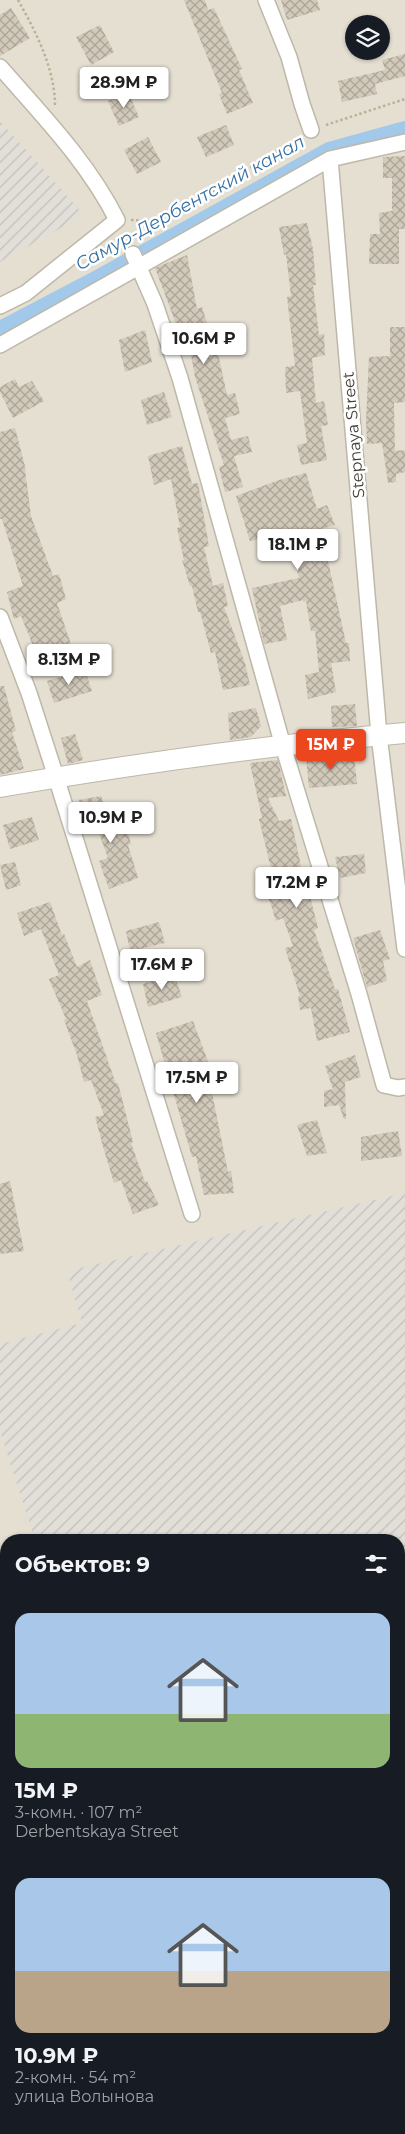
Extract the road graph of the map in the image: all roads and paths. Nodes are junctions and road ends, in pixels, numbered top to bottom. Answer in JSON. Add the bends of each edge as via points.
{"nodes":[{"id":1,"x":18,"y":0,"type":"edge"},
{"id":2,"x":266,"y":0,"type":"edge"},
{"id":3,"x":0,"y":67,"type":"edge"},
{"id":4,"x":405,"y":99,"type":"edge"},
{"id":5,"x":311,"y":130,"type":"junction"},
{"id":6,"x":56,"y":132,"type":"junction"},
{"id":7,"x":405,"y":142,"type":"edge"},
{"id":8,"x":330,"y":159,"type":"junction"},
{"id":9,"x":117,"y":220,"type":"junction"},
{"id":10,"x":136,"y":261,"type":"junction"},
{"id":11,"x":0,"y":306,"type":"edge"},
{"id":12,"x":0,"y":345,"type":"edge"},
{"id":13,"x":0,"y":617,"type":"edge"},
{"id":14,"x":405,"y":733,"type":"edge"},
{"id":15,"x":380,"y":735,"type":"junction"},
{"id":16,"x":283,"y":746,"type":"junction"},
{"id":17,"x":56,"y":777,"type":"junction"},
{"id":18,"x":0,"y":787,"type":"edge"},
{"id":19,"x":405,"y":949,"type":"edge"},
{"id":20,"x":405,"y":1087,"type":"edge"},
{"id":21,"x":192,"y":1214,"type":"dead end"}],
"edges":[{"from":1,"to":6,"type":"path","via":[[31,23],[50,72]]},
{"from":2,"to":5,"type":"street","via":[[289,57]]},
{"from":3,"to":6,"type":"street"},
{"from":4,"to":5,"type":"path"},
{"from":5,"to":9,"type":"path","via":[[168,222]]},
{"from":6,"to":9,"type":"street","via":[[90,174]]},
{"from":7,"to":8,"type":"street"},
{"from":8,"to":10,"type":"street"},
{"from":8,"to":15,"type":"street","name":"Stepnaya Street"},
{"from":9,"to":11,"type":"street","via":[[26,293]]},
{"from":10,"to":12,"type":"street"},
{"from":10,"to":16,"type":"street","via":[[155,304],[180,378]]},
{"from":13,"to":17,"type":"street"},
{"from":14,"to":15,"type":"street"},
{"from":15,"to":16,"type":"street"},
{"from":15,"to":19,"type":"street","name":"Stepnaya Street"},
{"from":16,"to":17,"type":"street"},
{"from":16,"to":20,"type":"street","via":[[384,1085]]},
{"from":17,"to":18,"type":"street"},
{"from":17,"to":21,"type":"street"}]}
